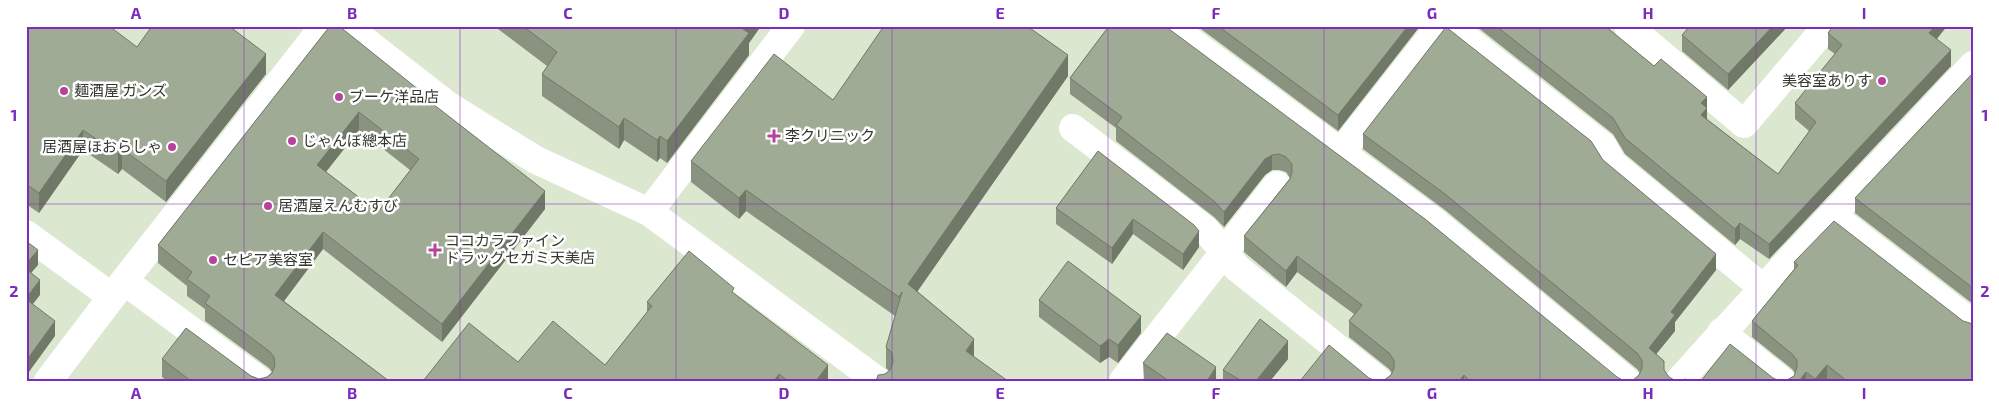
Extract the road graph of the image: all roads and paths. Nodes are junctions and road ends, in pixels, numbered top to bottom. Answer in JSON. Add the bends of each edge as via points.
{"nodes":[{"id":1,"x":324,"y":26,"type":"edge"},
{"id":2,"x":346,"y":26,"type":"edge"},
{"id":3,"x":791,"y":26,"type":"edge"},
{"id":4,"x":1170,"y":26,"type":"edge"},
{"id":5,"x":1440,"y":26,"type":"edge"},
{"id":6,"x":1450,"y":26,"type":"edge"},
{"id":7,"x":1628,"y":26,"type":"edge"},
{"id":8,"x":1827,"y":26,"type":"edge"},
{"id":9,"x":1973,"y":65,"type":"edge"},
{"id":10,"x":1073,"y":128,"type":"dead end"},
{"id":11,"x":1341,"y":152,"type":"junction"},
{"id":12,"x":1277,"y":185,"type":"dead end"},
{"id":13,"x":649,"y":212,"type":"junction"},
{"id":14,"x":1833,"y":216,"type":"junction"},
{"id":15,"x":26,"y":234,"type":"edge"},
{"id":16,"x":1224,"y":254,"type":"junction"},
{"id":17,"x":118,"y":289,"type":"junction"},
{"id":18,"x":1764,"y":289,"type":"junction"},
{"id":19,"x":1973,"y":324,"type":"edge"},
{"id":20,"x":1721,"y":332,"type":"junction"},
{"id":21,"x":871,"y":379,"type":"edge"},
{"id":22,"x":1379,"y":380,"type":"edge"},
{"id":23,"x":48,"y":381,"type":"edge"},
{"id":24,"x":260,"y":381,"type":"edge"},
{"id":25,"x":1124,"y":381,"type":"edge"},
{"id":26,"x":1627,"y":381,"type":"edge"},
{"id":27,"x":1679,"y":381,"type":"edge"},
{"id":28,"x":1782,"y":381,"type":"edge"}],
"edges":[{"from":1,"to":17,"type":"street"},
{"from":2,"to":13,"type":"street","via":[[449,106],[528,155]]},
{"from":3,"to":13,"type":"street"},
{"from":4,"to":11,"type":"street"},
{"from":5,"to":11,"type":"street"},
{"from":6,"to":18,"type":"street","via":[[1603,146],[1613,164]]},
{"from":7,"to":8,"type":"street","via":[[1744,124]]},
{"from":9,"to":14,"type":"street"},
{"from":10,"to":16,"type":"street","via":[[1205,229]]},
{"from":11,"to":26,"type":"street","via":[[1435,222]]},
{"from":12,"to":16,"type":"street"},
{"from":13,"to":21,"type":"street"},
{"from":14,"to":18,"type":"street"},
{"from":14,"to":19,"type":"street"},
{"from":15,"to":17,"type":"street"},
{"from":16,"to":22,"type":"street","via":[[1237,268]]},
{"from":16,"to":25,"type":"street"},
{"from":17,"to":23,"type":"street"},
{"from":17,"to":24,"type":"street"},
{"from":18,"to":20,"type":"street"},
{"from":20,"to":27,"type":"street"},
{"from":20,"to":28,"type":"street"}]}
